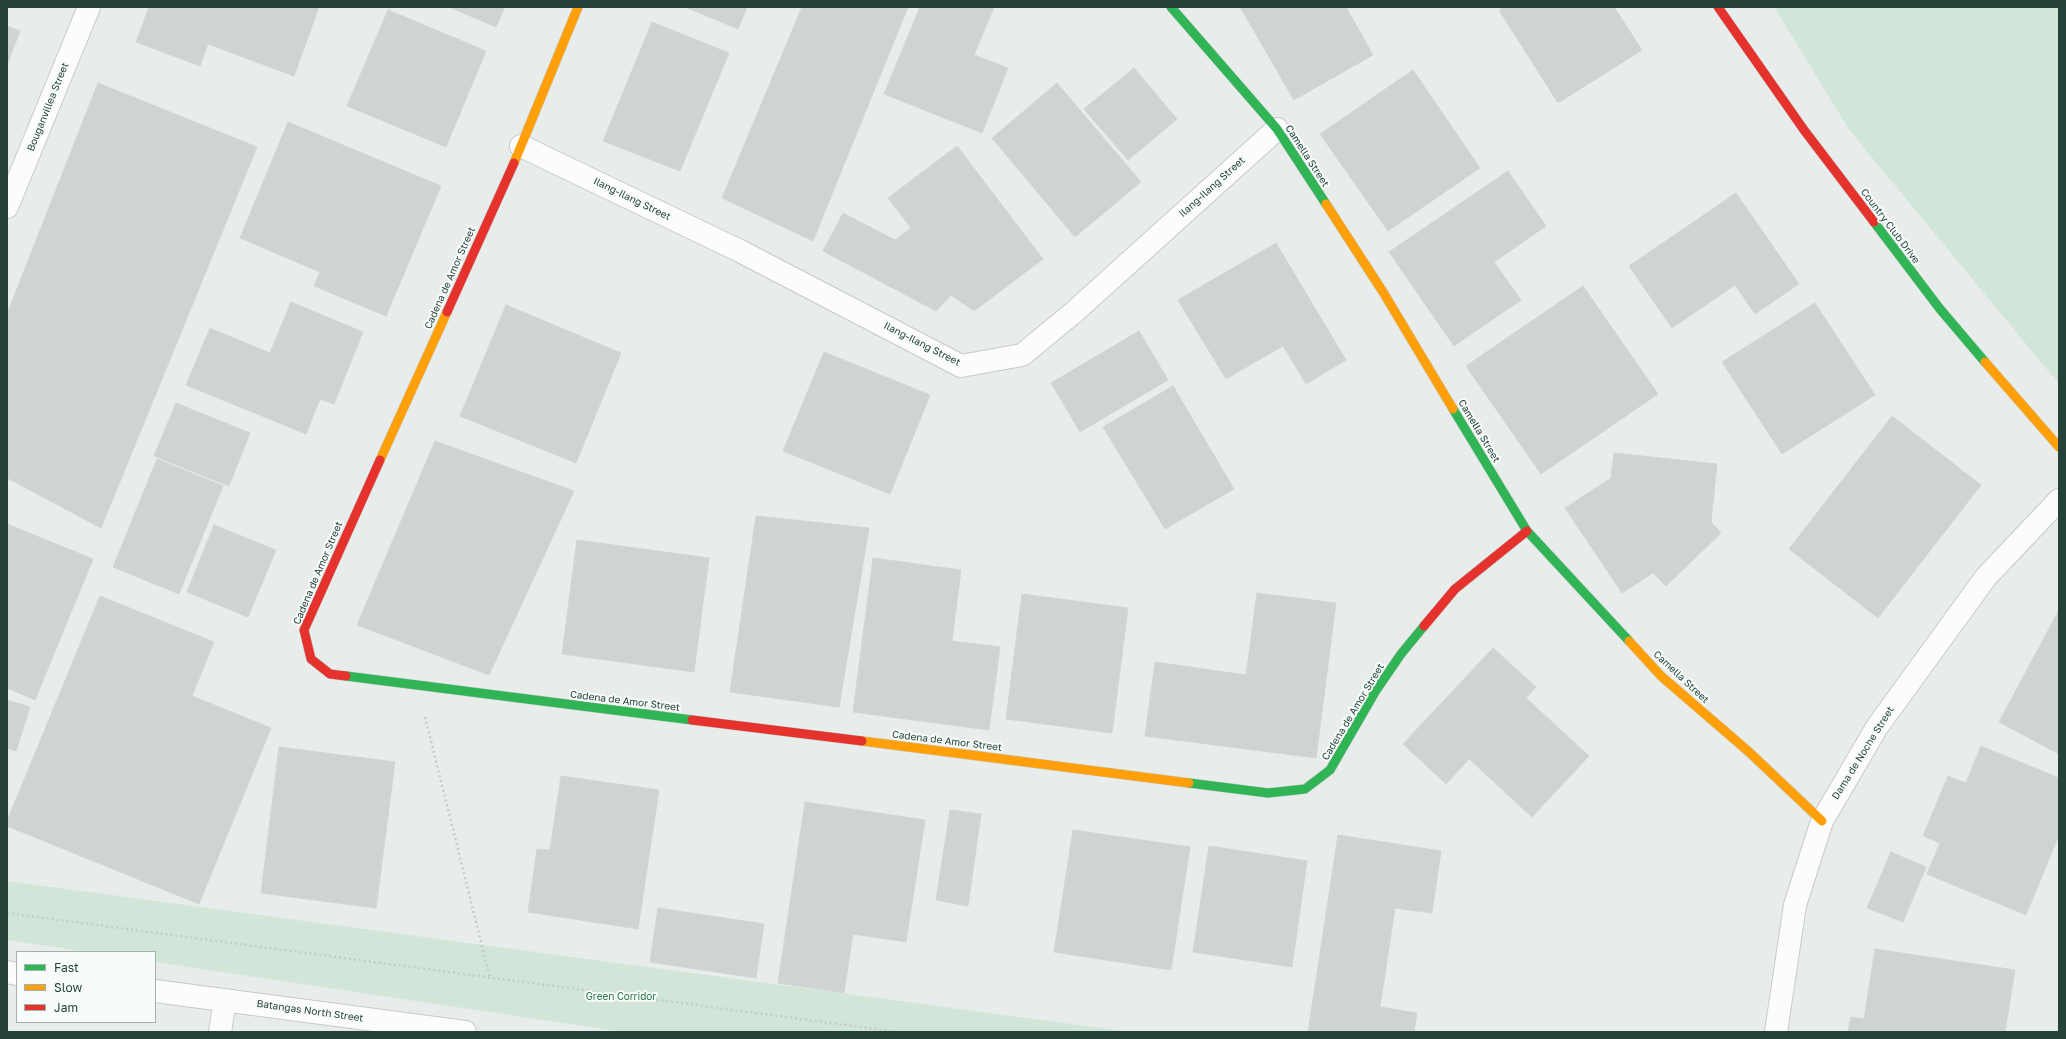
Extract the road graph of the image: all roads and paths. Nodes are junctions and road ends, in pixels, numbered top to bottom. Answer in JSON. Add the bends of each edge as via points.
{"nodes":[{"id":1,"x":89,"y":7,"type":"edge"},
{"id":2,"x":578,"y":7,"type":"edge"},
{"id":3,"x":1171,"y":7,"type":"edge"},
{"id":4,"x":1718,"y":7,"type":"edge"},
{"id":5,"x":1277,"y":129,"type":"junction"},
{"id":6,"x":521,"y":146,"type":"junction"},
{"id":7,"x":7,"y":207,"type":"edge"},
{"id":8,"x":2059,"y":447,"type":"edge"},
{"id":9,"x":2059,"y":500,"type":"edge"},
{"id":10,"x":1527,"y":531,"type":"junction"},
{"id":11,"x":418,"y":686,"type":"junction"},
{"id":12,"x":1822,"y":821,"type":"junction"},
{"id":13,"x":7,"y":912,"type":"edge"},
{"id":14,"x":490,"y":978,"type":"junction"},
{"id":15,"x":156,"y":991,"type":"edge"},
{"id":16,"x":225,"y":1000,"type":"junction"},
{"id":17,"x":220,"y":1032,"type":"edge"},
{"id":18,"x":465,"y":1032,"type":"edge"},
{"id":19,"x":898,"y":1032,"type":"edge"},
{"id":20,"x":1776,"y":1032,"type":"edge"}],
"edges":[{"from":1,"to":7,"type":"street","name":"Bouganvillea Street"},
{"from":2,"to":6,"type":"street","name":"Cadena de Amor Street"},
{"from":3,"to":5,"type":"street","name":"Camella Street"},
{"from":4,"to":8,"type":"street","name":"Country Club Drive","via":[[1804,130],[1940,309]]},
{"from":5,"to":6,"type":"street","name":"Ilang-Ilang Street","via":[[1073,313],[1022,355],[961,366],[740,251]]},
{"from":5,"to":10,"type":"street","name":"Camella Street","via":[[1383,292]]},
{"from":6,"to":11,"type":"street","name":"Cadena de Amor Street","via":[[304,630],[310,659],[330,674]]},
{"from":9,"to":12,"type":"street","name":"Dama de Noche Street","via":[[1986,577],[1877,727]]},
{"from":10,"to":11,"type":"street","name":"Cadena de Amor Street","via":[[1455,589],[1401,654],[1375,692],[1330,770],[1305,790],[1268,793]]},
{"from":10,"to":12,"type":"street","name":"Camella Street","via":[[1661,676],[1749,752]]},
{"from":11,"to":14,"type":"path"},
{"from":12,"to":20,"type":"street","name":"Dama de Noche Street","via":[[1796,905]]},
{"from":13,"to":14,"type":"path"},
{"from":14,"to":19,"type":"path"},
{"from":15,"to":16,"type":"street","name":"Batangas North Street"},
{"from":16,"to":17,"type":"street"},
{"from":16,"to":18,"type":"street","name":"Batangas North Street"}]}
